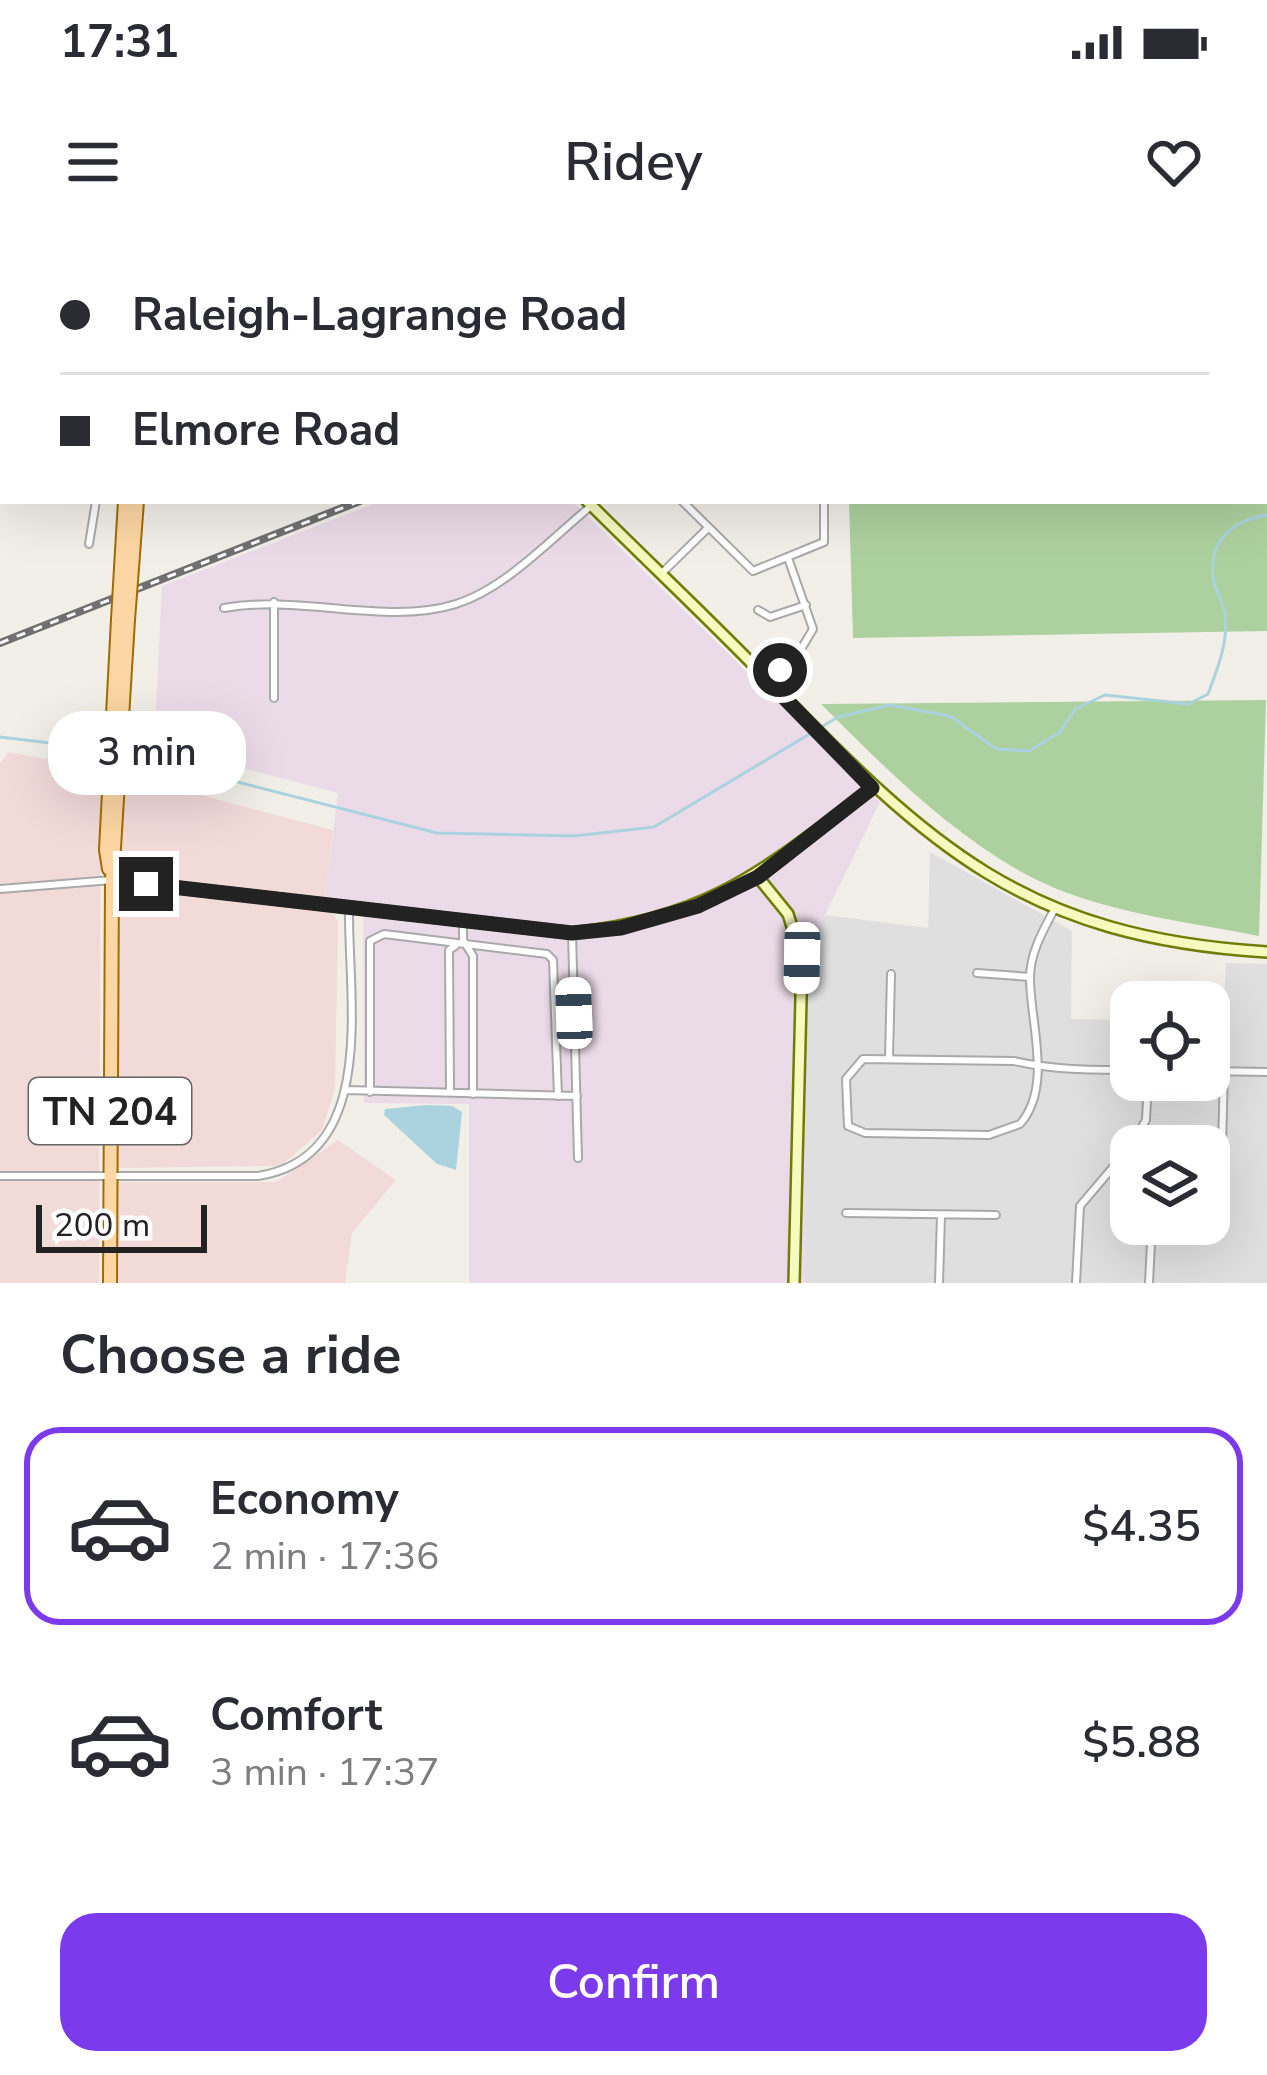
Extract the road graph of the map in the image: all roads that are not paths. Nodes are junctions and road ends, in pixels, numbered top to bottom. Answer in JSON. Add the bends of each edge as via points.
{"nodes":[{"id":1,"x":96,"y":504,"type":"edge"},
{"id":2,"x":125,"y":504,"type":"edge"},
{"id":3,"x":137,"y":504,"type":"edge"},
{"id":4,"x":588,"y":504,"type":"edge"},
{"id":5,"x":590,"y":504,"type":"edge"},
{"id":6,"x":685,"y":504,"type":"edge"},
{"id":7,"x":824,"y":504,"type":"edge"},
{"id":8,"x":708,"y":528,"type":"junction"},
{"id":9,"x":89,"y":544,"type":"dead end"},
{"id":10,"x":788,"y":558,"type":"junction"},
{"id":11,"x":126,"y":568,"type":"junction"},
{"id":12,"x":662,"y":573,"type":"junction"},
{"id":13,"x":274,"y":602,"type":"junction"},
{"id":14,"x":806,"y":604,"type":"junction"},
{"id":15,"x":224,"y":608,"type":"dead end"},
{"id":16,"x":758,"y":610,"type":"dead end"},
{"id":17,"x":766,"y":679,"type":"junction"},
{"id":18,"x":274,"y":698,"type":"dead end"},
{"id":19,"x":872,"y":788,"type":"junction"},
{"id":20,"x":758,"y":877,"type":"junction"},
{"id":21,"x":112,"y":880,"type":"junction"},
{"id":22,"x":0,"y":890,"type":"edge"},
{"id":23,"x":1055,"y":908,"type":"junction"},
{"id":24,"x":349,"y":910,"type":"junction"},
{"id":25,"x":464,"y":922,"type":"junction"},
{"id":26,"x":572,"y":933,"type":"junction"},
{"id":27,"x":462,"y":943,"type":"junction"},
{"id":28,"x":1267,"y":952,"type":"edge"},
{"id":29,"x":348,"y":956,"type":"junction"},
{"id":30,"x":370,"y":956,"type":"junction"},
{"id":31,"x":977,"y":973,"type":"dead end"},
{"id":32,"x":891,"y":974,"type":"dead end"},
{"id":33,"x":1030,"y":976,"type":"junction"},
{"id":34,"x":889,"y":1057,"type":"junction"},
{"id":35,"x":1036,"y":1066,"type":"junction"},
{"id":36,"x":1110,"y":1069,"type":"edge"},
{"id":37,"x":1230,"y":1072,"type":"edge"},
{"id":38,"x":1267,"y":1072,"type":"edge"},
{"id":39,"x":347,"y":1090,"type":"junction"},
{"id":40,"x":370,"y":1092,"type":"junction"},
{"id":41,"x":450,"y":1093,"type":"junction"},
{"id":42,"x":473,"y":1094,"type":"junction"},
{"id":43,"x":558,"y":1096,"type":"junction"},
{"id":44,"x":577,"y":1096,"type":"junction"},
{"id":45,"x":578,"y":1158,"type":"dead end"},
{"id":46,"x":1110,"y":1171,"type":"edge"},
{"id":47,"x":110,"y":1175,"type":"junction"},
{"id":48,"x":0,"y":1176,"type":"edge"},
{"id":49,"x":846,"y":1213,"type":"dead end"},
{"id":50,"x":940,"y":1215,"type":"junction"},
{"id":51,"x":996,"y":1215,"type":"dead end"},
{"id":52,"x":1151,"y":1245,"type":"edge"},
{"id":53,"x":110,"y":1283,"type":"edge"},
{"id":54,"x":794,"y":1283,"type":"edge"},
{"id":55,"x":939,"y":1283,"type":"edge"},
{"id":56,"x":1076,"y":1283,"type":"edge"},
{"id":57,"x":1149,"y":1283,"type":"edge"}],
"edges":[{"from":1,"to":9,"type":"street"},
{"from":2,"to":11,"type":"main road","number":"TN 204"},
{"from":3,"to":11,"type":"main road","number":"TN 204"},
{"from":4,"to":13,"type":"street","via":[[520,566],[459,604],[417,612]]},
{"from":5,"to":12,"type":"street"},
{"from":6,"to":8,"type":"street"},
{"from":7,"to":10,"type":"street","via":[[824,542]]},
{"from":8,"to":10,"type":"street","via":[[753,571]]},
{"from":8,"to":12,"type":"street"},
{"from":10,"to":14,"type":"street"},
{"from":11,"to":21,"type":"main road","number":"TN 204","bridge":true},
{"from":12,"to":17,"type":"street"},
{"from":13,"to":15,"type":"street"},
{"from":13,"to":18,"type":"street"},
{"from":14,"to":16,"type":"street","via":[[770,617]]},
{"from":14,"to":17,"type":"street","via":[[810,637]]},
{"from":17,"to":19,"type":"street"},
{"from":19,"to":20,"type":"street"},
{"from":19,"to":23,"type":"street","via":[[944,849]]},
{"from":20,"to":26,"type":"street","via":[[666,918]]},
{"from":20,"to":54,"type":"street","via":[[788,914],[802,958]]},
{"from":21,"to":22,"type":"street"},
{"from":21,"to":24,"type":"street"},
{"from":21,"to":47,"type":"main road","number":"TN 204"},
{"from":23,"to":28,"type":"street","via":[[1130,933]]},
{"from":23,"to":33,"type":"street"},
{"from":24,"to":25,"type":"street"},
{"from":24,"to":29,"type":"street"},
{"from":25,"to":26,"type":"street"},
{"from":25,"to":27,"type":"street"},
{"from":26,"to":44,"type":"street"},
{"from":27,"to":30,"type":"street","via":[[376,935]]},
{"from":27,"to":41,"type":"street","via":[[449,950]]},
{"from":27,"to":42,"type":"street","via":[[473,956]]},
{"from":27,"to":43,"type":"street","via":[[553,961]]},
{"from":29,"to":30,"type":"street"},
{"from":29,"to":39,"type":"street"},
{"from":30,"to":40,"type":"street"},
{"from":31,"to":33,"type":"street"},
{"from":32,"to":34,"type":"street"},
{"from":33,"to":35,"type":"street"},
{"from":34,"to":35,"type":"street"},
{"from":34,"to":35,"type":"street","via":[[850,1068],[848,1126],[989,1135],[1021,1124],[1032,1107]]},
{"from":35,"to":36,"type":"street"},
{"from":37,"to":38,"type":"street"},
{"from":39,"to":40,"type":"street"},
{"from":39,"to":47,"type":"street","via":[[330,1135],[290,1169]]},
{"from":40,"to":41,"type":"street"},
{"from":41,"to":42,"type":"street"},
{"from":42,"to":43,"type":"street"},
{"from":43,"to":44,"type":"street"},
{"from":44,"to":45,"type":"street"},
{"from":46,"to":56,"type":"street","via":[[1080,1206]]},
{"from":47,"to":48,"type":"street"},
{"from":47,"to":53,"type":"main road","number":"TN 204"},
{"from":49,"to":50,"type":"street"},
{"from":50,"to":51,"type":"street"},
{"from":50,"to":55,"type":"street"},
{"from":52,"to":57,"type":"street"}]}
